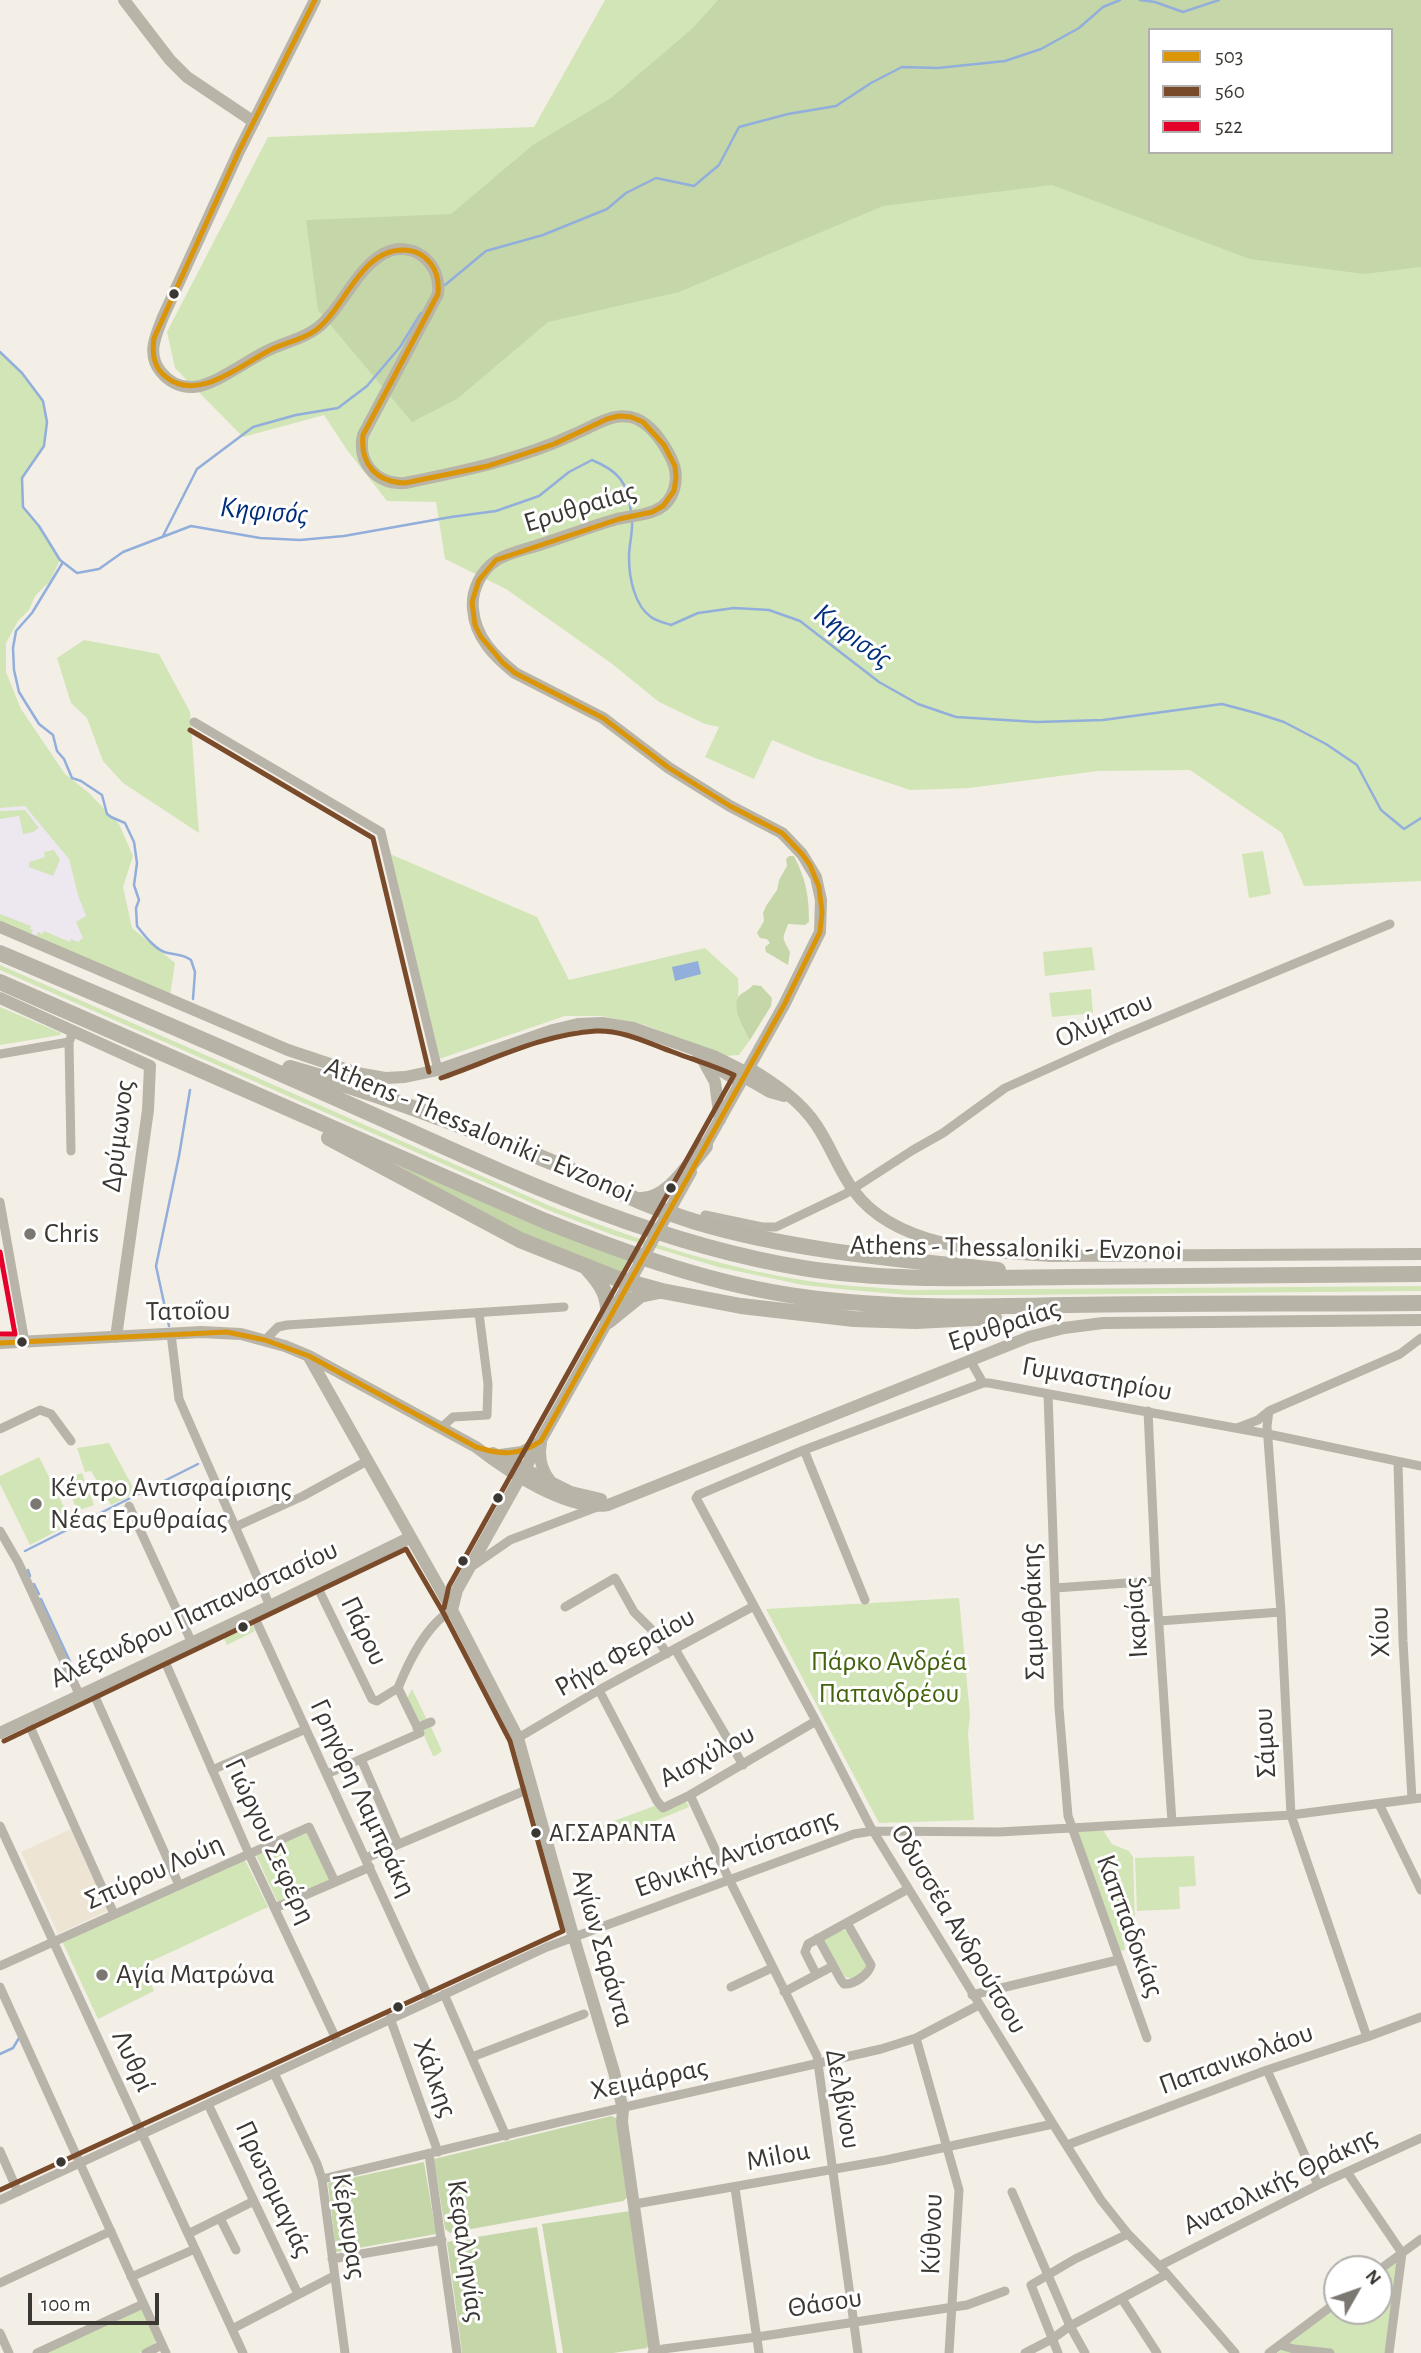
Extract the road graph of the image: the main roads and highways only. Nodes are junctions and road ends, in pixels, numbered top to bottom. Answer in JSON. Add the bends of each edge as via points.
{"nodes":[{"id":1,"x":124,"y":0,"type":"edge"},
{"id":2,"x":315,"y":0,"type":"edge"},
{"id":3,"x":254,"y":122,"type":"junction"},
{"id":4,"x":0,"y":927,"type":"edge"},
{"id":5,"x":0,"y":953,"type":"edge"},
{"id":6,"x":0,"y":982,"type":"edge"},
{"id":7,"x":0,"y":998,"type":"edge"},
{"id":8,"x":677,"y":1044,"type":"junction"},
{"id":9,"x":234,"y":1052,"type":"junction"},
{"id":10,"x":702,"y":1059,"type":"junction"},
{"id":11,"x":745,"y":1075,"type":"junction"},
{"id":12,"x":770,"y":1091,"type":"junction"},
{"id":13,"x":248,"y":1092,"type":"junction"},
{"id":14,"x":791,"y":1098,"type":"junction"},
{"id":15,"x":730,"y":1101,"type":"junction"},
{"id":16,"x":720,"y":1120,"type":"junction"},
{"id":17,"x":705,"y":1146,"type":"junction"},
{"id":18,"x":633,"y":1197,"type":"junction"},
{"id":19,"x":665,"y":1217,"type":"junction"},
{"id":20,"x":1421,"y":1254,"type":"edge"},
{"id":21,"x":585,"y":1266,"type":"junction"},
{"id":22,"x":1421,"y":1274,"type":"edge"},
{"id":23,"x":631,"y":1277,"type":"junction"},
{"id":24,"x":1067,"y":1277,"type":"junction"},
{"id":25,"x":662,"y":1291,"type":"junction"},
{"id":26,"x":1421,"y":1303,"type":"edge"},
{"id":27,"x":1066,"y":1305,"type":"junction"},
{"id":28,"x":1421,"y":1320,"type":"edge"},
{"id":29,"x":608,"y":1321,"type":"junction"},
{"id":30,"x":116,"y":1337,"type":"junction"},
{"id":31,"x":0,"y":1343,"type":"edge"},
{"id":32,"x":309,"y":1356,"type":"junction"},
{"id":33,"x":541,"y":1441,"type":"junction"},
{"id":34,"x":497,"y":1459,"type":"junction"},
{"id":35,"x":523,"y":1472,"type":"junction"},
{"id":36,"x":554,"y":1485,"type":"junction"},
{"id":37,"x":626,"y":1496,"type":"junction"},
{"id":38,"x":509,"y":1499,"type":"junction"},
{"id":39,"x":409,"y":1538,"type":"junction"},
{"id":40,"x":452,"y":1610,"type":"junction"},
{"id":41,"x":0,"y":1733,"type":"edge"},
{"id":42,"x":658,"y":2352,"type":"edge"}],
"edges":[{"from":1,"to":3,"type":"main road","via":[[187,77]]},
{"from":2,"to":3,"type":"main road","name":"Ερυθραίας"},
{"from":3,"to":11,"type":"main road","name":"Ερυθραίας","via":[[154,338],[153,357],[171,382],[203,385],[303,337],[323,324],[374,260],[392,250],[411,250],[435,269],[438,294],[363,435],[362,453],[370,470],[398,483],[488,466],[625,416],[643,422],[672,460],[676,485],[663,506],[496,560],[474,590],[472,602],[475,625],[489,649],[516,673],[603,718],[669,768],[782,833],[810,865],[819,887],[820,932]]},
{"from":4,"to":8,"type":"main road","via":[[335,1068],[385,1078],[438,1070],[578,1024],[613,1023]]},
{"from":5,"to":9,"type":"highway","name":"Athens - Thessaloniki - Evzonoi"},
{"from":6,"to":13,"type":"highway","name":"Athens - Thessaloniki - Evzonoi"},
{"from":7,"to":30,"type":"main road","name":"Δρύμωνος","via":[[71,1036],[150,1066]]},
{"from":8,"to":10,"type":"main road"},
{"from":8,"to":11,"type":"main road","via":[[716,1057]]},
{"from":9,"to":18,"type":"highway","via":[[330,1080],[513,1146]]},
{"from":9,"to":24,"type":"highway","name":"Athens - Thessaloniki - Evzonoi","via":[[555,1195],[723,1251],[806,1268],[888,1276]]},
{"from":10,"to":11,"type":"main road"},
{"from":10,"to":16,"type":"main road","via":[[715,1082]]},
{"from":11,"to":12,"type":"main road"},
{"from":11,"to":14,"type":"main road"},
{"from":11,"to":15,"type":"main road","name":"Ερυθραίας"},
{"from":12,"to":14,"type":"main road"},
{"from":12,"to":15,"type":"main road","via":[[754,1091]]},
{"from":13,"to":21,"type":"highway","via":[[520,1240]]},
{"from":13,"to":27,"type":"highway","name":"Athens - Thessaloniki - Evzonoi","via":[[610,1247],[716,1279],[849,1302],[922,1307]]},
{"from":14,"to":20,"type":"main road","via":[[816,1124],[853,1190],[871,1211],[892,1226],[920,1236],[989,1252],[1050,1256]]},
{"from":15,"to":16,"type":"main road","name":"Ερυθραίας"},
{"from":16,"to":17,"type":"main road","name":"Ερυθραίας"},
{"from":17,"to":18,"type":"highway","via":[[664,1191],[650,1199]]},
{"from":17,"to":19,"type":"main road","name":"Ερυθραίας"},
{"from":18,"to":19,"type":"highway"},
{"from":19,"to":23,"type":"main road","name":"Ερυθραίας"},
{"from":19,"to":24,"type":"highway","via":[[701,1219],[789,1243]]},
{"from":21,"to":23,"type":"highway"},
{"from":21,"to":29,"type":"highway","via":[[609,1300]]},
{"from":22,"to":24,"type":"highway","name":"Athens - Thessaloniki - Evzonoi"},
{"from":23,"to":25,"type":"highway"},
{"from":23,"to":29,"type":"main road","name":"Ερυθραίας"},
{"from":25,"to":27,"type":"highway","via":[[774,1311],[881,1320],[1003,1316]]},
{"from":25,"to":29,"type":"highway","via":[[640,1296]]},
{"from":26,"to":27,"type":"highway","name":"Athens - Thessaloniki - Evzonoi"},
{"from":28,"to":37,"type":"main road","name":"Ερυθραίας","via":[[1064,1328],[1029,1337]]},
{"from":29,"to":33,"type":"main road","name":"Ερυθραίας"},
{"from":30,"to":31,"type":"main road","name":"Τατοΐου"},
{"from":30,"to":32,"type":"main road","name":"Τατοΐου","via":[[227,1332]]},
{"from":32,"to":34,"type":"main road","name":"Τατοΐου"},
{"from":32,"to":39,"type":"main road"},
{"from":33,"to":34,"type":"main road"},
{"from":33,"to":35,"type":"main road","name":"Ερυθραίας"},
{"from":33,"to":36,"type":"main road","via":[[543,1469]]},
{"from":34,"to":35,"type":"main road","name":"Τατοΐου"},
{"from":34,"to":38,"type":"main road"},
{"from":35,"to":36,"type":"main road","name":"Ερυθραίας"},
{"from":35,"to":37,"type":"main road","name":"Ερυθραίας","via":[[582,1505],[608,1505]]},
{"from":35,"to":38,"type":"main road","name":"Ερυθραίας"},
{"from":36,"to":37,"type":"main road","name":"Ερυθραίας","via":[[586,1497]]},
{"from":38,"to":40,"type":"main road","name":"Ερυθραίας","via":[[454,1597]]},
{"from":39,"to":40,"type":"main road","name":"Αγίων Σαράντα"},
{"from":39,"to":41,"type":"main road","name":"Αλέξανδρου Παπαναστασίου"},
{"from":40,"to":42,"type":"main road","name":"Αγίων Σαράντα","via":[[518,1738],[629,2120]]}]}
